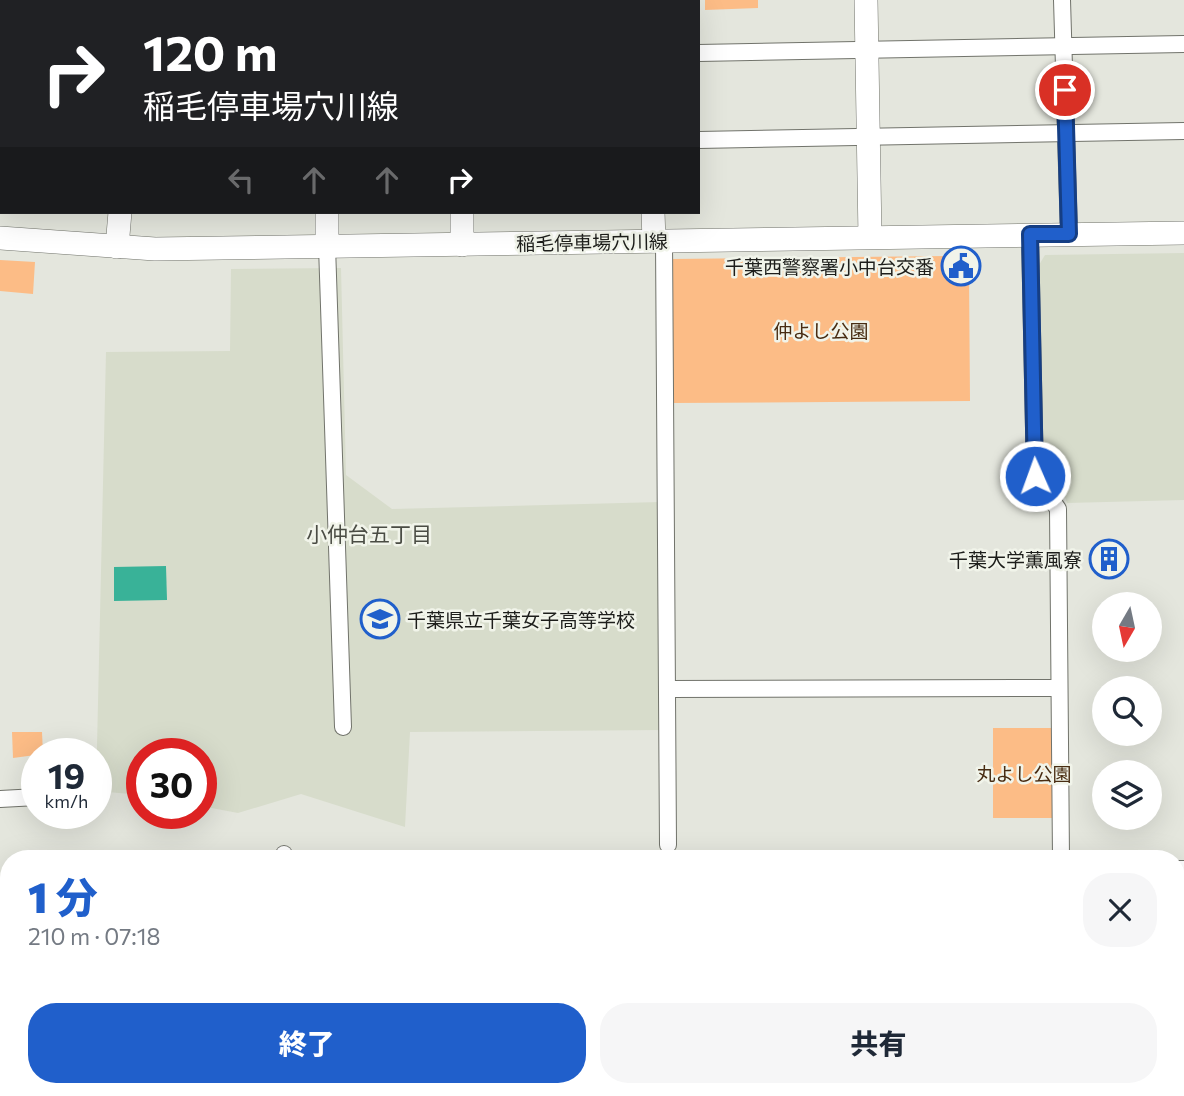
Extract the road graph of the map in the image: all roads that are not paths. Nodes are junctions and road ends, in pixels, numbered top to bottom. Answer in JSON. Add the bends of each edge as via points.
{"nodes":[{"id":1,"x":866,"y":0,"type":"edge"},
{"id":2,"x":1062,"y":0,"type":"edge"},
{"id":3,"x":1184,"y":44,"type":"edge"},
{"id":4,"x":1064,"y":46,"type":"junction"},
{"id":5,"x":867,"y":50,"type":"junction"},
{"id":6,"x":700,"y":53,"type":"edge"},
{"id":7,"x":1184,"y":131,"type":"edge"},
{"id":8,"x":1066,"y":133,"type":"junction"},
{"id":9,"x":868,"y":137,"type":"junction"},
{"id":10,"x":700,"y":140,"type":"edge"},
{"id":11,"x":120,"y":214,"type":"edge"},
{"id":12,"x":327,"y":214,"type":"edge"},
{"id":13,"x":461,"y":214,"type":"edge"},
{"id":14,"x":653,"y":214,"type":"edge"},
{"id":15,"x":1184,"y":233,"type":"edge"},
{"id":16,"x":1030,"y":234,"type":"junction"},
{"id":17,"x":1069,"y":234,"type":"junction"},
{"id":18,"x":870,"y":237,"type":"junction"},
{"id":19,"x":0,"y":238,"type":"edge"},
{"id":20,"x":659,"y":241,"type":"junction"},
{"id":21,"x":462,"y":245,"type":"junction"},
{"id":22,"x":327,"y":246,"type":"junction"},
{"id":23,"x":117,"y":247,"type":"junction"},
{"id":24,"x":1059,"y":688,"type":"junction"},
{"id":25,"x":667,"y":689,"type":"junction"},
{"id":26,"x":343,"y":727,"type":"dead end"},
{"id":27,"x":21,"y":798,"type":"edge"},
{"id":28,"x":0,"y":799,"type":"edge"},
{"id":29,"x":668,"y":845,"type":"dead end"},
{"id":30,"x":1061,"y":850,"type":"edge"}],
"edges":[{"from":1,"to":5,"type":"main road"},
{"from":2,"to":4,"type":"street"},
{"from":3,"to":4,"type":"street"},
{"from":4,"to":5,"type":"street"},
{"from":4,"to":8,"type":"street"},
{"from":5,"to":6,"type":"street"},
{"from":5,"to":9,"type":"main road"},
{"from":7,"to":8,"type":"street"},
{"from":8,"to":9,"type":"street"},
{"from":8,"to":17,"type":"street"},
{"from":9,"to":10,"type":"street"},
{"from":9,"to":18,"type":"main road"},
{"from":11,"to":23,"type":"main road"},
{"from":12,"to":22,"type":"main road"},
{"from":13,"to":21,"type":"main road"},
{"from":14,"to":20,"type":"main road"},
{"from":15,"to":17,"type":"main road","name":"稲毛停車場穴川線"},
{"from":16,"to":17,"type":"main road","name":"稲毛停車場穴川線"},
{"from":16,"to":18,"type":"main road","name":"稲毛停車場穴川線"},
{"from":16,"to":24,"type":"street","via":[[1034,465],[1035,476],[1058,509]]},
{"from":18,"to":20,"type":"main road","name":"稲毛停車場穴川線"},
{"from":19,"to":23,"type":"main road","name":"稲毛停車場穴川線"},
{"from":20,"to":21,"type":"main road","name":"稲毛停車場穴川線"},
{"from":20,"to":25,"type":"street"},
{"from":21,"to":22,"type":"main road","name":"稲毛停車場穴川線"},
{"from":22,"to":23,"type":"main road","name":"稲毛停車場穴川線"},
{"from":22,"to":26,"type":"street"},
{"from":24,"to":25,"type":"street"},
{"from":24,"to":30,"type":"street"},
{"from":25,"to":29,"type":"street"},
{"from":27,"to":28,"type":"street"}]}
